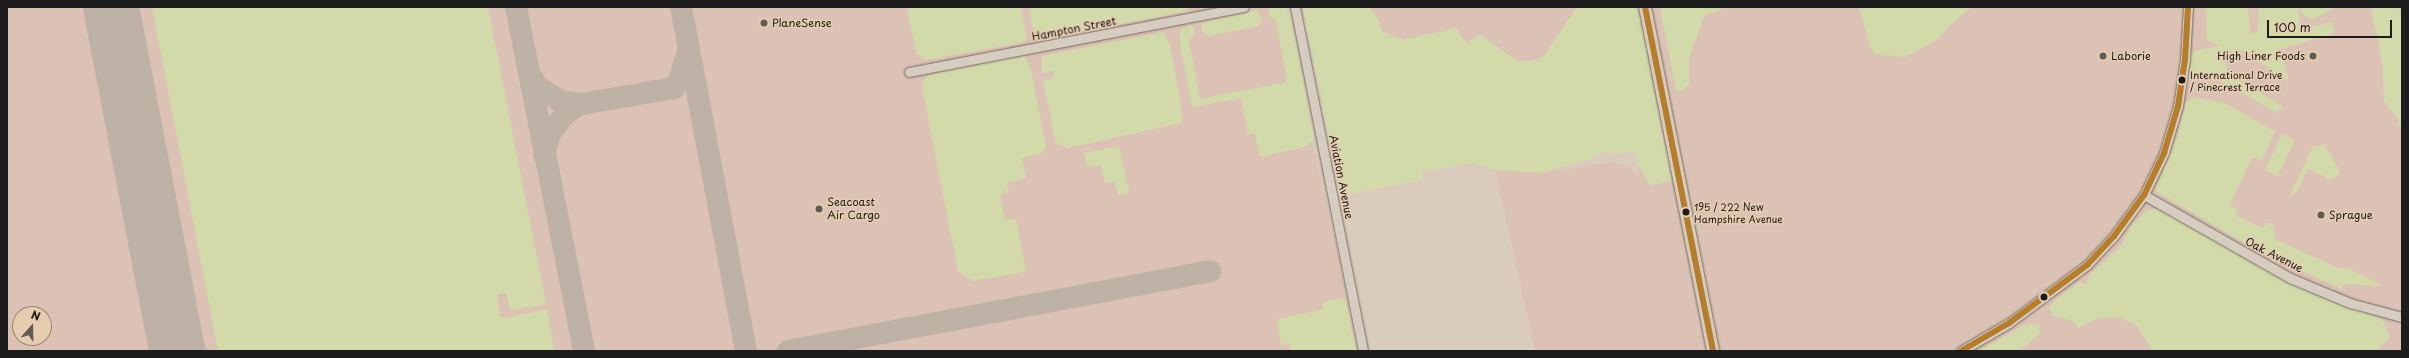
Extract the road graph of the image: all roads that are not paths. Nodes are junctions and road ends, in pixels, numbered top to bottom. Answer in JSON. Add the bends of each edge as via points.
{"nodes":[{"id":1,"x":1244,"y":7,"type":"edge"},
{"id":2,"x":1295,"y":7,"type":"edge"},
{"id":3,"x":1645,"y":7,"type":"edge"},
{"id":4,"x":2188,"y":7,"type":"edge"},
{"id":5,"x":908,"y":72,"type":"dead end"},
{"id":6,"x":2144,"y":195,"type":"junction"},
{"id":7,"x":2402,"y":317,"type":"edge"},
{"id":8,"x":1363,"y":351,"type":"edge"},
{"id":9,"x":1713,"y":351,"type":"edge"},
{"id":10,"x":1961,"y":351,"type":"edge"}],
"edges":[{"from":1,"to":5,"type":"street","name":"Hampton Street"},
{"from":2,"to":8,"type":"street","name":"Aviation Avenue"},
{"from":3,"to":9,"type":"street"},
{"from":4,"to":6,"type":"street","via":[[2185,58],[2178,106],[2167,143]]},
{"from":6,"to":7,"type":"street","name":"Oak Avenue","via":[[2290,278],[2350,303]]},
{"from":6,"to":10,"type":"street","via":[[2114,236],[2087,265],[2009,323]]}]}
